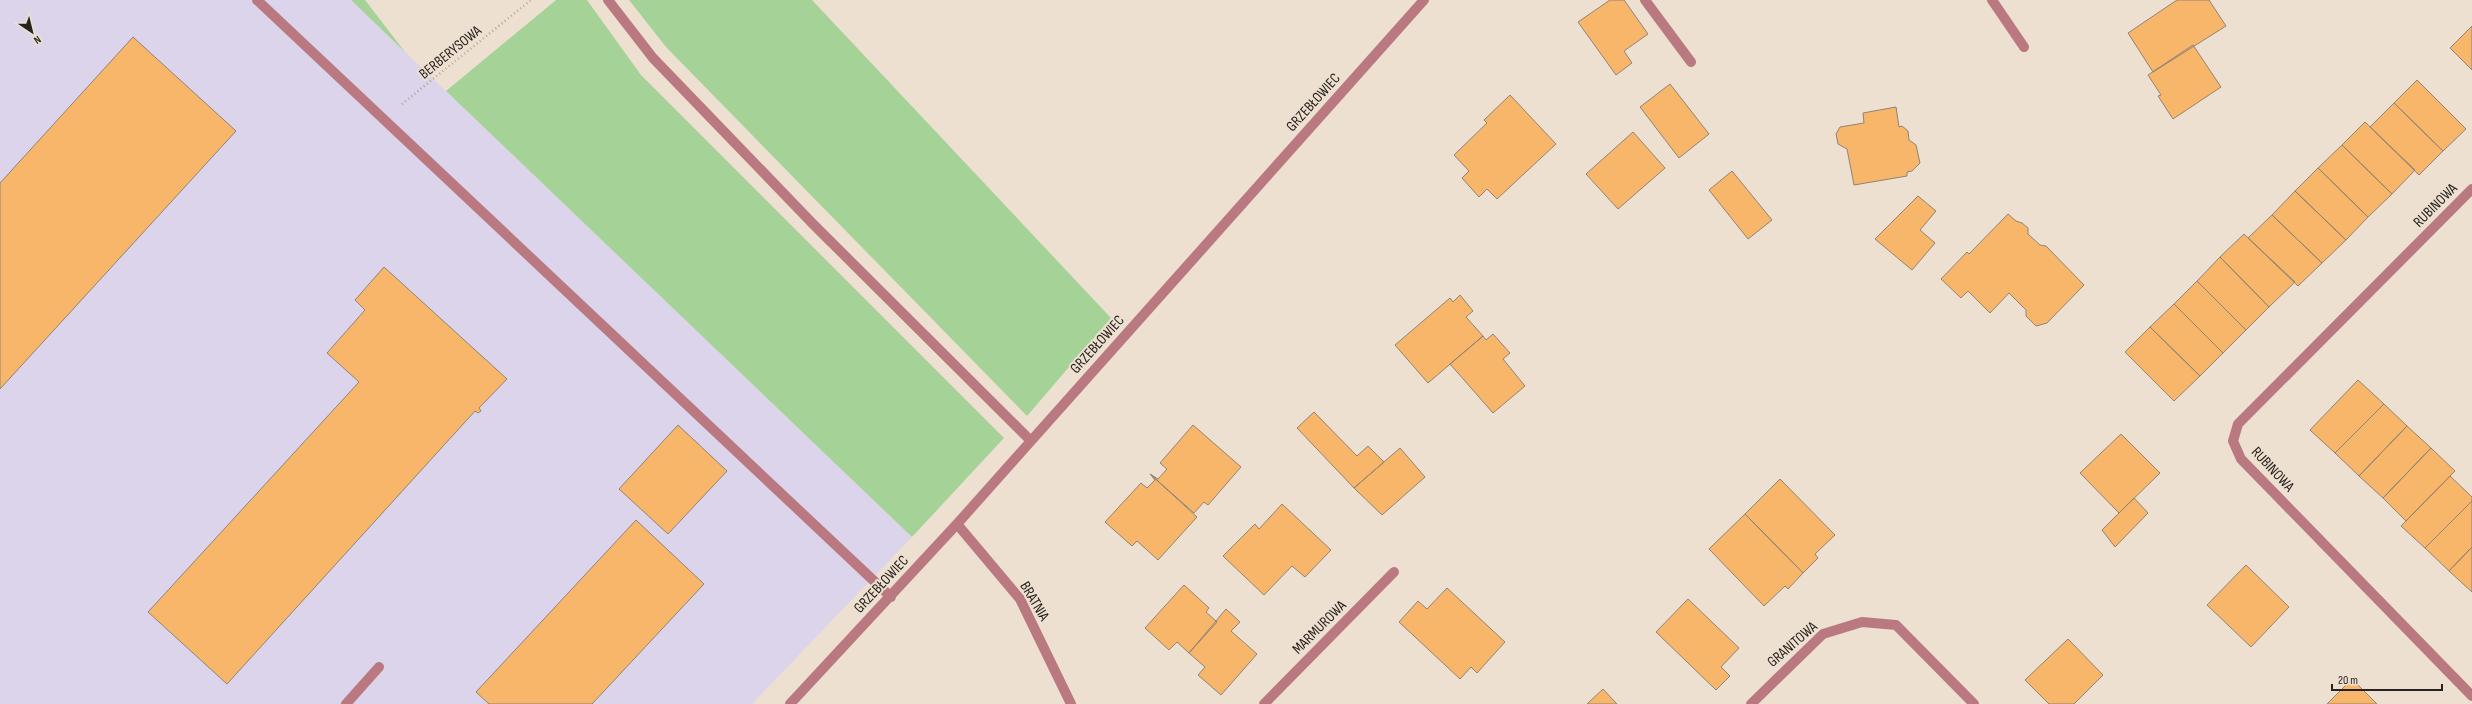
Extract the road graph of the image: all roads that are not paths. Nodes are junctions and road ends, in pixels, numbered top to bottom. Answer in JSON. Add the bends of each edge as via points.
{"nodes":[{"id":1,"x":256,"y":0,"type":"edge"},
{"id":2,"x":608,"y":0,"type":"edge"},
{"id":3,"x":1424,"y":0,"type":"edge"},
{"id":4,"x":1645,"y":0,"type":"edge"},
{"id":5,"x":1992,"y":0,"type":"edge"},
{"id":6,"x":2024,"y":47,"type":"dead end"},
{"id":7,"x":1691,"y":62,"type":"dead end"},
{"id":8,"x":2472,"y":189,"type":"edge"},
{"id":9,"x":1031,"y":441,"type":"junction"},
{"id":10,"x":957,"y":524,"type":"junction"},
{"id":11,"x":1394,"y":572,"type":"dead end"},
{"id":12,"x":891,"y":597,"type":"junction"},
{"id":13,"x":380,"y":667,"type":"dead end"},
{"id":14,"x":2472,"y":696,"type":"edge"},
{"id":15,"x":346,"y":704,"type":"edge"},
{"id":16,"x":790,"y":704,"type":"edge"},
{"id":17,"x":1071,"y":704,"type":"edge"},
{"id":18,"x":1264,"y":704,"type":"edge"},
{"id":19,"x":1751,"y":704,"type":"edge"},
{"id":20,"x":1974,"y":704,"type":"edge"}],
"edges":[{"from":1,"to":12,"type":"street"},
{"from":2,"to":9,"type":"street","via":[[653,58],[813,224]]},
{"from":3,"to":9,"type":"street","name":"GRZEBŁOWIEC"},
{"from":4,"to":7,"type":"street"},
{"from":5,"to":6,"type":"street"},
{"from":8,"to":14,"type":"street","name":"RUBINOWA","via":[[2238,424],[2233,441],[2241,459]]},
{"from":9,"to":10,"type":"street","name":"GRZEBŁOWIEC"},
{"from":10,"to":12,"type":"street","name":"GRZEBŁOWIEC"},
{"from":10,"to":17,"type":"street","name":"BRATNIA","via":[[1020,599]]},
{"from":11,"to":18,"type":"street","name":"MARMUROWA"},
{"from":12,"to":16,"type":"street","name":"GRZEBŁOWIEC"},
{"from":13,"to":15,"type":"street"},
{"from":19,"to":20,"type":"street","name":"GRANITOWA","via":[[1780,673],[1823,634],[1862,622],[1896,625]]}]}
